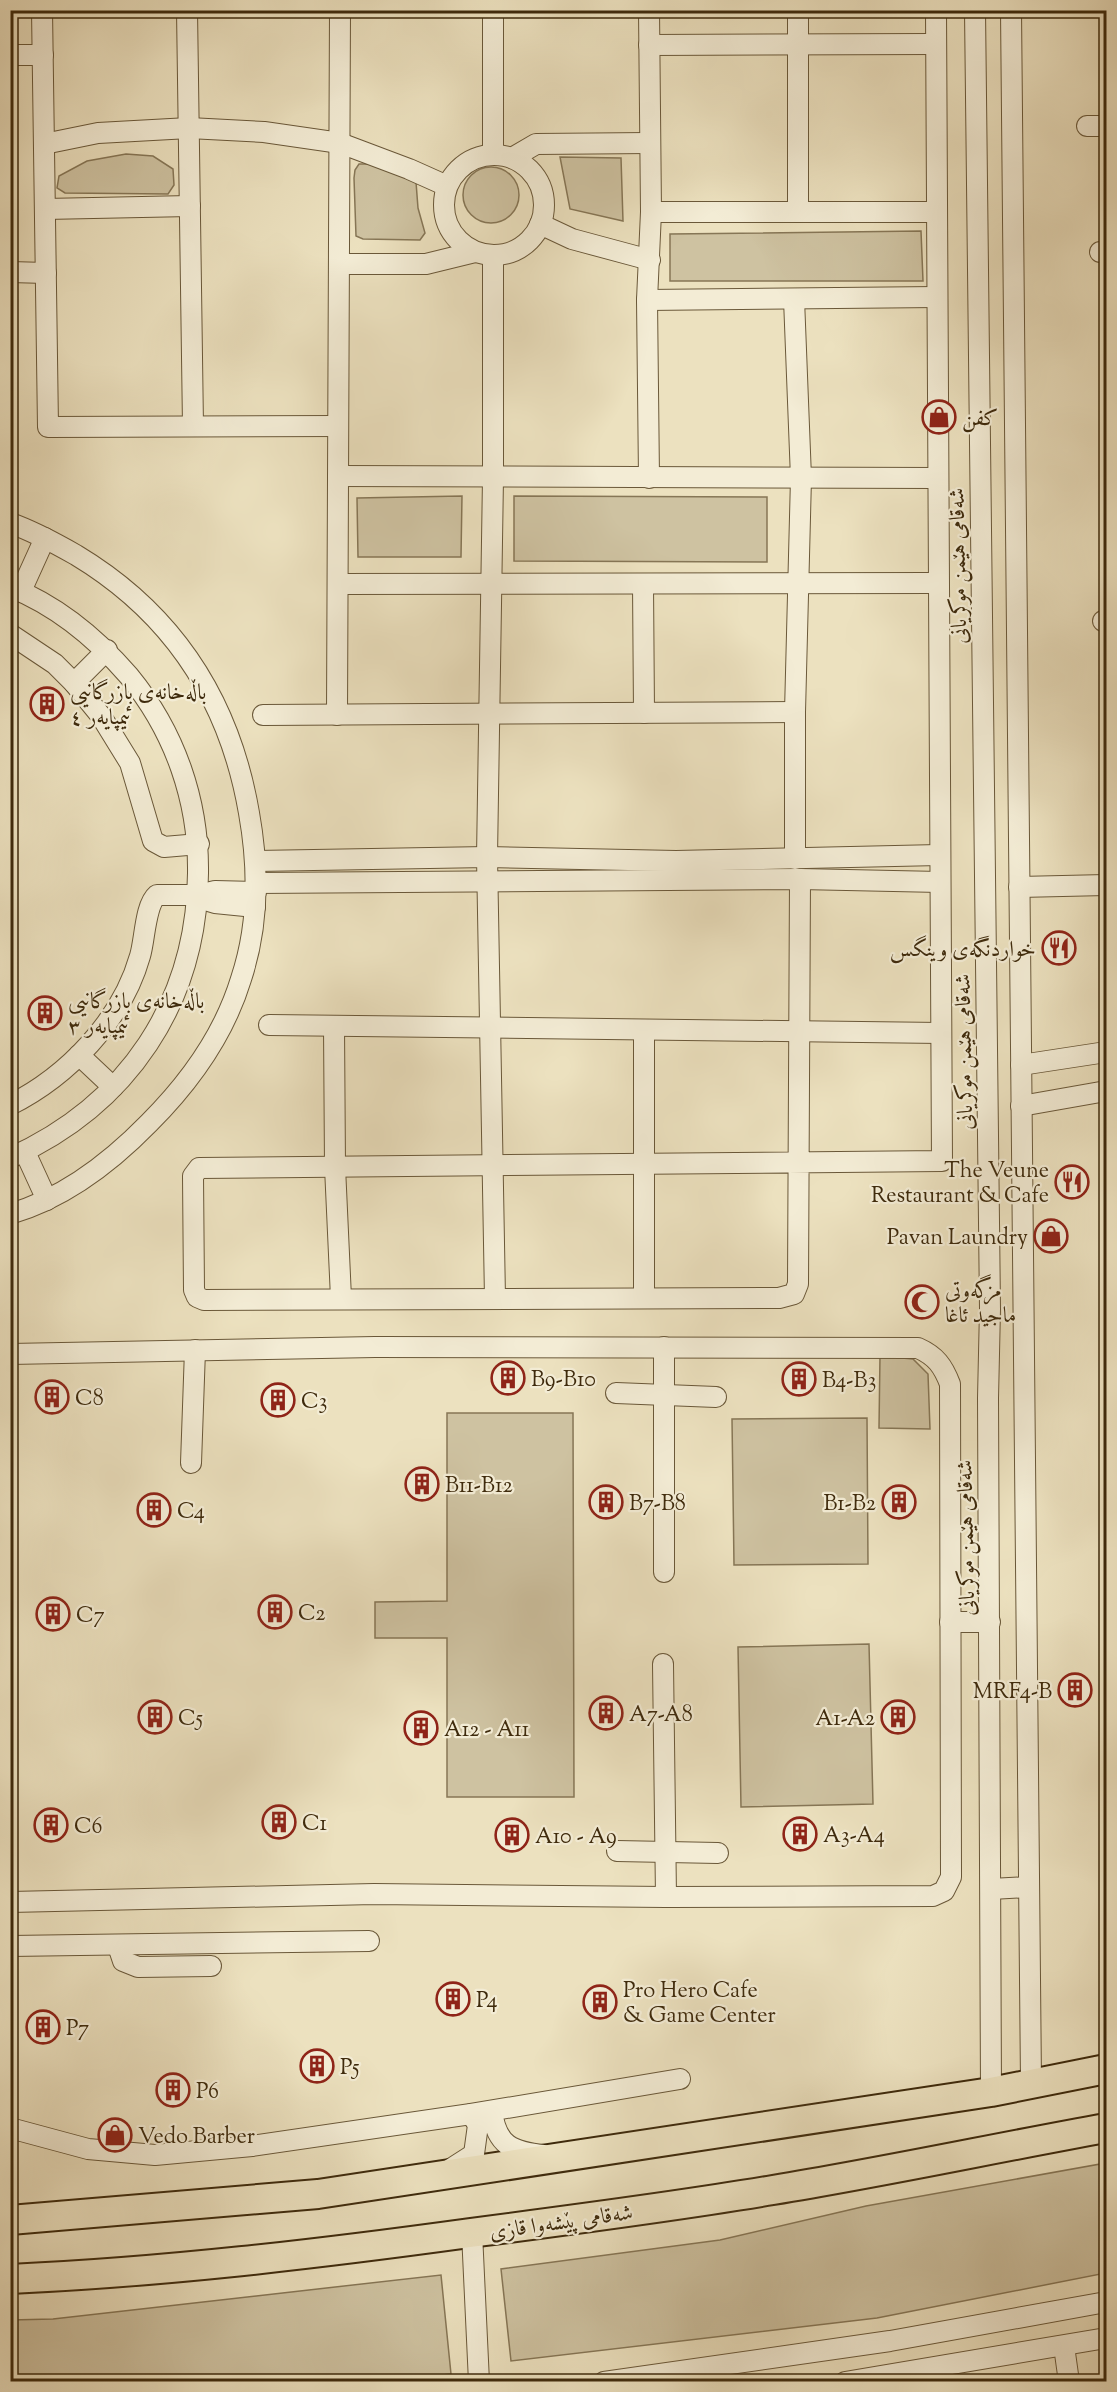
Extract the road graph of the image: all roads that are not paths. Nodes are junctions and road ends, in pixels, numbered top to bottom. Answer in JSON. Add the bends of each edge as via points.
{"nodes":[{"id":1,"x":42,"y":10,"type":"edge"},
{"id":2,"x":187,"y":10,"type":"edge"},
{"id":3,"x":340,"y":10,"type":"edge"},
{"id":4,"x":493,"y":10,"type":"edge"},
{"id":5,"x":649,"y":10,"type":"edge"},
{"id":6,"x":798,"y":10,"type":"edge"},
{"id":7,"x":936,"y":10,"type":"edge"},
{"id":8,"x":975,"y":10,"type":"edge"},
{"id":9,"x":1011,"y":10,"type":"edge"},
{"id":10,"x":936,"y":44,"type":"junction"},
{"id":11,"x":649,"y":45,"type":"junction"},
{"id":12,"x":798,"y":45,"type":"junction"},
{"id":13,"x":10,"y":55,"type":"edge"},
{"id":14,"x":43,"y":55,"type":"junction"},
{"id":15,"x":189,"y":128,"type":"junction"},
{"id":16,"x":340,"y":143,"type":"junction"},
{"id":17,"x":649,"y":143,"type":"junction"},
{"id":18,"x":44,"y":144,"type":"junction"},
{"id":19,"x":493,"y":155,"type":"junction"},
{"id":20,"x":512,"y":158,"type":"junction"},
{"id":21,"x":447,"y":186,"type":"junction"},
{"id":22,"x":190,"y":206,"type":"junction"},
{"id":23,"x":45,"y":209,"type":"junction"},
{"id":24,"x":651,"y":212,"type":"junction"},
{"id":25,"x":798,"y":212,"type":"junction"},
{"id":26,"x":937,"y":212,"type":"junction"},
{"id":27,"x":540,"y":224,"type":"junction"},
{"id":28,"x":484,"y":254,"type":"junction"},
{"id":29,"x":650,"y":260,"type":"junction"},
{"id":30,"x":339,"y":264,"type":"junction"},
{"id":31,"x":10,"y":272,"type":"edge"},
{"id":32,"x":46,"y":273,"type":"junction"},
{"id":33,"x":937,"y":297,"type":"junction"},
{"id":34,"x":794,"y":299,"type":"junction"},
{"id":35,"x":647,"y":300,"type":"junction"},
{"id":36,"x":1013,"y":425,"type":"junction"},
{"id":37,"x":193,"y":426,"type":"junction"},
{"id":38,"x":338,"y":426,"type":"junction"},
{"id":39,"x":980,"y":427,"type":"junction"},
{"id":40,"x":338,"y":476,"type":"junction"},
{"id":41,"x":493,"y":478,"type":"junction"},
{"id":42,"x":650,"y":478,"type":"junction"},
{"id":43,"x":801,"y":478,"type":"junction"},
{"id":44,"x":938,"y":478,"type":"junction"},
{"id":45,"x":10,"y":523,"type":"edge"},
{"id":46,"x":45,"y":538,"type":"junction"},
{"id":47,"x":938,"y":583,"type":"junction"},
{"id":48,"x":338,"y":584,"type":"junction"},
{"id":49,"x":491,"y":584,"type":"junction"},
{"id":50,"x":642,"y":584,"type":"junction"},
{"id":51,"x":799,"y":584,"type":"junction"},
{"id":52,"x":16,"y":589,"type":"edge"},
{"id":53,"x":10,"y":633,"type":"edge"},
{"id":54,"x":107,"y":651,"type":"junction"},
{"id":55,"x":74,"y":683,"type":"junction"},
{"id":56,"x":795,"y":712,"type":"junction"},
{"id":57,"x":644,"y":713,"type":"junction"},
{"id":58,"x":489,"y":714,"type":"junction"},
{"id":59,"x":263,"y":715,"type":"dead end"},
{"id":60,"x":337,"y":715,"type":"junction"},
{"id":61,"x":199,"y":844,"type":"junction"},
{"id":62,"x":939,"y":855,"type":"junction"},
{"id":63,"x":487,"y":857,"type":"junction"},
{"id":64,"x":795,"y":859,"type":"junction"},
{"id":65,"x":312,"y":860,"type":"junction"},
{"id":66,"x":256,"y":861,"type":"junction"},
{"id":67,"x":800,"y":879,"type":"junction"},
{"id":68,"x":488,"y":880,"type":"junction"},
{"id":69,"x":312,"y":882,"type":"junction"},
{"id":70,"x":940,"y":882,"type":"junction"},
{"id":71,"x":1107,"y":885,"type":"edge"},
{"id":72,"x":1019,"y":887,"type":"junction"},
{"id":73,"x":256,"y":894,"type":"junction"},
{"id":74,"x":198,"y":895,"type":"junction"},
{"id":75,"x":269,"y":1025,"type":"dead end"},
{"id":76,"x":334,"y":1026,"type":"junction"},
{"id":77,"x":490,"y":1028,"type":"junction"},
{"id":78,"x":644,"y":1030,"type":"junction"},
{"id":79,"x":800,"y":1031,"type":"junction"},
{"id":80,"x":941,"y":1033,"type":"junction"},
{"id":81,"x":1107,"y":1052,"type":"edge"},
{"id":82,"x":79,"y":1055,"type":"junction"},
{"id":83,"x":1021,"y":1065,"type":"junction"},
{"id":84,"x":113,"y":1088,"type":"junction"},
{"id":85,"x":1107,"y":1091,"type":"edge"},
{"id":86,"x":10,"y":1105,"type":"edge"},
{"id":87,"x":1021,"y":1106,"type":"junction"},
{"id":88,"x":18,"y":1155,"type":"edge"},
{"id":89,"x":799,"y":1163,"type":"junction"},
{"id":90,"x":644,"y":1165,"type":"junction"},
{"id":91,"x":493,"y":1166,"type":"junction"},
{"id":92,"x":335,"y":1167,"type":"junction"},
{"id":93,"x":45,"y":1201,"type":"junction"},
{"id":94,"x":10,"y":1214,"type":"edge"},
{"id":95,"x":10,"y":1223,"type":"edge"},
{"id":96,"x":644,"y":1297,"type":"junction"},
{"id":97,"x":341,"y":1298,"type":"junction"},
{"id":98,"x":495,"y":1298,"type":"junction"},
{"id":99,"x":989,"y":1346,"type":"junction"},
{"id":100,"x":664,"y":1347,"type":"junction"},
{"id":101,"x":1022,"y":1348,"type":"junction"},
{"id":102,"x":195,"y":1350,"type":"junction"},
{"id":103,"x":10,"y":1354,"type":"edge"},
{"id":104,"x":616,"y":1393,"type":"dead end"},
{"id":105,"x":664,"y":1395,"type":"junction"},
{"id":106,"x":716,"y":1396,"type":"dead end"},
{"id":107,"x":191,"y":1463,"type":"dead end"},
{"id":108,"x":664,"y":1572,"type":"dead end"},
{"id":109,"x":950,"y":1622,"type":"junction"},
{"id":110,"x":990,"y":1622,"type":"junction"},
{"id":111,"x":663,"y":1664,"type":"dead end"},
{"id":112,"x":617,"y":1851,"type":"dead end"},
{"id":113,"x":666,"y":1852,"type":"junction"},
{"id":114,"x":718,"y":1853,"type":"dead end"},
{"id":115,"x":1029,"y":1887,"type":"junction"},
{"id":116,"x":991,"y":1889,"type":"junction"},
{"id":117,"x":666,"y":1897,"type":"junction"},
{"id":118,"x":10,"y":1902,"type":"edge"},
{"id":119,"x":369,"y":1941,"type":"dead end"},
{"id":120,"x":118,"y":1946,"type":"junction"},
{"id":121,"x":10,"y":1947,"type":"edge"},
{"id":122,"x":211,"y":1966,"type":"dead end"},
{"id":123,"x":1107,"y":2069,"type":"edge"},
{"id":124,"x":680,"y":2079,"type":"dead end"},
{"id":125,"x":1031,"y":2083,"type":"junction"},
{"id":126,"x":991,"y":2092,"type":"junction"},
{"id":127,"x":492,"y":2111,"type":"junction"},
{"id":128,"x":471,"y":2114,"type":"junction"},
{"id":129,"x":10,"y":2128,"type":"edge"},
{"id":130,"x":1107,"y":2128,"type":"edge"},
{"id":131,"x":564,"y":2157,"type":"junction"},
{"id":132,"x":438,"y":2176,"type":"junction"},
{"id":133,"x":10,"y":2220,"type":"edge"},
{"id":134,"x":472,"y":2233,"type":"junction"},
{"id":135,"x":10,"y":2279,"type":"edge"},
{"id":136,"x":1107,"y":2302,"type":"edge"},
{"id":137,"x":1107,"y":2338,"type":"edge"},
{"id":138,"x":890,"y":2341,"type":"junction"},
{"id":139,"x":1064,"y":2346,"type":"junction"},
{"id":140,"x":899,"y":2373,"type":"junction"},
{"id":141,"x":478,"y":2382,"type":"edge"},
{"id":142,"x":604,"y":2382,"type":"edge"},
{"id":143,"x":845,"y":2382,"type":"edge"},
{"id":144,"x":1070,"y":2382,"type":"edge"}],
"edges":[{"from":1,"to":14,"type":"street"},
{"from":2,"to":15,"type":"street"},
{"from":3,"to":16,"type":"street"},
{"from":4,"to":19,"type":"street"},
{"from":5,"to":11,"type":"street"},
{"from":6,"to":12,"type":"street"},
{"from":7,"to":10,"type":"street"},
{"from":8,"to":39,"type":"street","name":"شەقامی هێمن موکریانی"},
{"from":9,"to":36,"type":"street"},
{"from":10,"to":12,"type":"street"},
{"from":10,"to":26,"type":"street"},
{"from":11,"to":12,"type":"street"},
{"from":11,"to":17,"type":"street"},
{"from":12,"to":25,"type":"street"},
{"from":13,"to":14,"type":"street"},
{"from":14,"to":18,"type":"street"},
{"from":15,"to":16,"type":"street","via":[[264,132]]},
{"from":15,"to":18,"type":"street","via":[[98,134]]},
{"from":15,"to":22,"type":"street"},
{"from":16,"to":21,"type":"street"},
{"from":16,"to":30,"type":"street"},
{"from":17,"to":20,"type":"street","via":[[537,144]]},
{"from":17,"to":24,"type":"street"},
{"from":18,"to":23,"type":"street"},
{"from":19,"to":20,"type":"street"},
{"from":19,"to":21,"type":"street","via":[[465,163]]},
{"from":20,"to":27,"type":"street","via":[[526,166],[543,193]]},
{"from":21,"to":28,"type":"street","via":[[443,201],[451,232],[461,244]]},
{"from":22,"to":23,"type":"street"},
{"from":22,"to":37,"type":"street"},
{"from":23,"to":32,"type":"street"},
{"from":24,"to":25,"type":"street"},
{"from":24,"to":29,"type":"street"},
{"from":25,"to":26,"type":"street"},
{"from":26,"to":33,"type":"street"},
{"from":27,"to":28,"type":"street","via":[[522,247],[508,254]]},
{"from":27,"to":29,"type":"street","via":[[572,239]]},
{"from":28,"to":30,"type":"street","via":[[426,264]]},
{"from":28,"to":41,"type":"street"},
{"from":29,"to":35,"type":"street"},
{"from":30,"to":38,"type":"street"},
{"from":31,"to":32,"type":"street"},
{"from":32,"to":37,"type":"street","via":[[48,427]]},
{"from":33,"to":34,"type":"street"},
{"from":33,"to":44,"type":"street"},
{"from":34,"to":35,"type":"street"},
{"from":34,"to":43,"type":"street"},
{"from":35,"to":42,"type":"street"},
{"from":36,"to":39,"type":"street"},
{"from":36,"to":72,"type":"street"},
{"from":37,"to":38,"type":"street"},
{"from":38,"to":40,"type":"street"},
{"from":39,"to":99,"type":"street","name":"شەقامی هێمن موکریانی"},
{"from":40,"to":41,"type":"street"},
{"from":40,"to":48,"type":"street"},
{"from":41,"to":42,"type":"street"},
{"from":41,"to":49,"type":"street"},
{"from":42,"to":43,"type":"street"},
{"from":43,"to":44,"type":"street"},
{"from":43,"to":51,"type":"street"},
{"from":44,"to":47,"type":"street"},
{"from":45,"to":46,"type":"street"},
{"from":46,"to":52,"type":"street"},
{"from":46,"to":66,"type":"street","via":[[92,565],[137,600],[193,665],[219,711],[238,761]]},
{"from":47,"to":51,"type":"street"},
{"from":47,"to":62,"type":"street"},
{"from":48,"to":49,"type":"street"},
{"from":48,"to":60,"type":"street"},
{"from":49,"to":50,"type":"street"},
{"from":49,"to":58,"type":"street"},
{"from":50,"to":51,"type":"street"},
{"from":50,"to":57,"type":"street"},
{"from":51,"to":56,"type":"street"},
{"from":52,"to":54,"type":"street","via":[[84,629]]},
{"from":53,"to":55,"type":"street","via":[[55,664]]},
{"from":54,"to":55,"type":"street"},
{"from":54,"to":61,"type":"street","via":[[139,688],[171,741],[184,774]]},
{"from":55,"to":61,"type":"street","via":[[101,716],[130,763],[153,841],[164,847]]},
{"from":56,"to":57,"type":"street"},
{"from":56,"to":64,"type":"street"},
{"from":57,"to":58,"type":"street"},
{"from":58,"to":60,"type":"street"},
{"from":58,"to":63,"type":"street"},
{"from":59,"to":60,"type":"street"},
{"from":61,"to":74,"type":"street"},
{"from":62,"to":64,"type":"street"},
{"from":62,"to":70,"type":"street"},
{"from":63,"to":64,"type":"street"},
{"from":63,"to":65,"type":"street"},
{"from":63,"to":68,"type":"street"},
{"from":65,"to":66,"type":"street"},
{"from":65,"to":69,"type":"street"},
{"from":66,"to":73,"type":"street"},
{"from":67,"to":68,"type":"street"},
{"from":67,"to":70,"type":"street"},
{"from":67,"to":79,"type":"street"},
{"from":68,"to":69,"type":"street"},
{"from":68,"to":77,"type":"street"},
{"from":69,"to":73,"type":"street"},
{"from":70,"to":80,"type":"street"},
{"from":71,"to":72,"type":"street"},
{"from":72,"to":83,"type":"street"},
{"from":73,"to":74,"type":"street","via":[[215,903]]},
{"from":73,"to":93,"type":"street","via":[[249,952],[233,1003],[196,1070],[113,1157]]},
{"from":74,"to":82,"type":"street","via":[[162,893],[153,899],[131,981],[105,1025]]},
{"from":74,"to":84,"type":"street","via":[[191,946],[173,1000],[143,1052]]},
{"from":75,"to":76,"type":"street"},
{"from":76,"to":77,"type":"street"},
{"from":76,"to":92,"type":"street"},
{"from":77,"to":78,"type":"street"},
{"from":77,"to":91,"type":"street"},
{"from":78,"to":79,"type":"street"},
{"from":78,"to":90,"type":"street"},
{"from":79,"to":80,"type":"street"},
{"from":79,"to":89,"type":"street"},
{"from":80,"to":89,"type":"street","via":[[942,1161]]},
{"from":81,"to":83,"type":"street"},
{"from":82,"to":84,"type":"street"},
{"from":82,"to":86,"type":"street","via":[[45,1084]]},
{"from":83,"to":87,"type":"street"},
{"from":84,"to":88,"type":"street","via":[[58,1134]]},
{"from":85,"to":87,"type":"street"},
{"from":87,"to":101,"type":"street"},
{"from":88,"to":93,"type":"street"},
{"from":89,"to":90,"type":"street"},
{"from":89,"to":96,"type":"street","via":[[798,1284],[794,1294],[779,1298]]},
{"from":90,"to":91,"type":"street"},
{"from":90,"to":96,"type":"street"},
{"from":91,"to":92,"type":"street"},
{"from":91,"to":98,"type":"street"},
{"from":92,"to":97,"type":"street"},
{"from":92,"to":97,"type":"street","via":[[199,1168],[194,1176],[194,1290],[204,1300]]},
{"from":93,"to":94,"type":"street"},
{"from":93,"to":95,"type":"street"},
{"from":96,"to":98,"type":"street"},
{"from":97,"to":98,"type":"street"},
{"from":99,"to":101,"type":"street"},
{"from":99,"to":110,"type":"street","name":"شەقامی هێمن موکریانی"},
{"from":100,"to":102,"type":"street"},
{"from":100,"to":105,"type":"street"},
{"from":100,"to":109,"type":"street","via":[[918,1348],[939,1361],[950,1384]]},
{"from":101,"to":115,"type":"street"},
{"from":102,"to":103,"type":"street"},
{"from":102,"to":107,"type":"street"},
{"from":104,"to":105,"type":"street"},
{"from":105,"to":106,"type":"street"},
{"from":105,"to":108,"type":"street"},
{"from":109,"to":110,"type":"street"},
{"from":109,"to":117,"type":"street","via":[[951,1877],[944,1891],[933,1896]]},
{"from":110,"to":116,"type":"street","name":"شەقامی هێمن موکریانی"},
{"from":111,"to":113,"type":"street"},
{"from":112,"to":113,"type":"street"},
{"from":113,"to":114,"type":"street"},
{"from":113,"to":117,"type":"street"},
{"from":115,"to":116,"type":"street"},
{"from":115,"to":125,"type":"street"},
{"from":116,"to":126,"type":"street","name":"شەقامی هێمن موکریانی"},
{"from":117,"to":118,"type":"street","via":[[374,1894]]},
{"from":119,"to":120,"type":"street"},
{"from":120,"to":121,"type":"street"},
{"from":120,"to":122,"type":"street","via":[[123,1961],[138,1967]]},
{"from":123,"to":125,"type":"highway"},
{"from":124,"to":127,"type":"street"},
{"from":125,"to":126,"type":"highway"},
{"from":126,"to":131,"type":"highway"},
{"from":127,"to":128,"type":"street"},
{"from":127,"to":131,"type":"street","via":[[502,2142],[536,2154]]},
{"from":128,"to":129,"type":"street","via":[[252,2146],[155,2155],[88,2149]]},
{"from":128,"to":132,"type":"street","via":[[478,2126],[474,2154]]},
{"from":130,"to":134,"type":"highway","name":"شەقامی پێشەوا قازی","via":[[774,2190]]},
{"from":131,"to":132,"type":"highway"},
{"from":132,"to":133,"type":"highway","via":[[318,2194]]},
{"from":134,"to":135,"type":"highway","name":"شەقامی پێشەوا قازی","via":[[208,2264]]},
{"from":134,"to":141,"type":"street"},
{"from":136,"to":138,"type":"street"},
{"from":137,"to":139,"type":"street"},
{"from":138,"to":140,"type":"street"},
{"from":138,"to":142,"type":"street"},
{"from":139,"to":140,"type":"street"},
{"from":139,"to":144,"type":"street"},
{"from":140,"to":143,"type":"street"}]}
